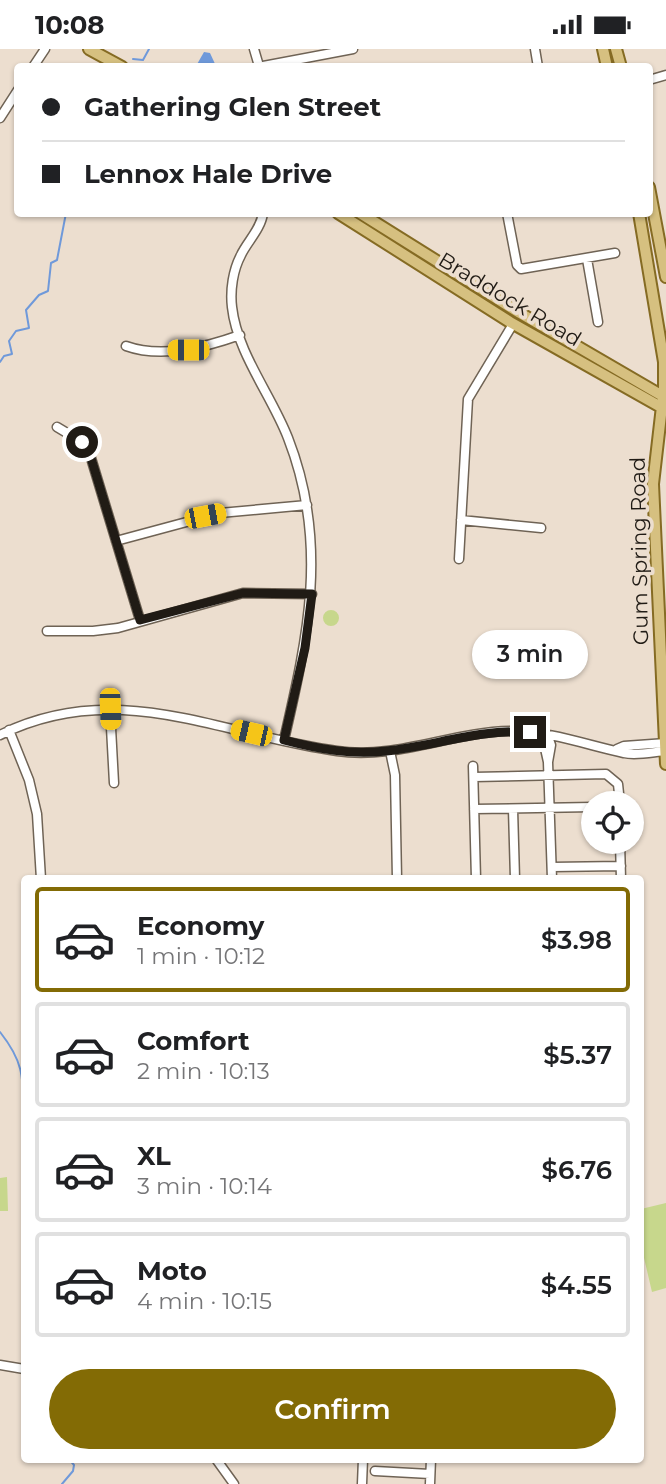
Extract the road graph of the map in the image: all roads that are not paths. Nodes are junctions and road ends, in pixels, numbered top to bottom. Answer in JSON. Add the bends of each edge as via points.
{"nodes":[{"id":1,"x":81,"y":49,"type":"edge"},
{"id":2,"x":89,"y":49,"type":"edge"},
{"id":3,"x":101,"y":49,"type":"edge"},
{"id":4,"x":353,"y":49,"type":"edge"},
{"id":5,"x":103,"y":63,"type":"edge"},
{"id":6,"x":115,"y":63,"type":"edge"},
{"id":7,"x":123,"y":63,"type":"edge"},
{"id":8,"x":275,"y":63,"type":"edge"},
{"id":9,"x":14,"y":96,"type":"edge"},
{"id":10,"x":0,"y":99,"type":"edge"},
{"id":11,"x":8,"y":104,"type":"junction"},
{"id":12,"x":0,"y":118,"type":"edge"},
{"id":13,"x":653,"y":208,"type":"edge"},
{"id":14,"x":264,"y":217,"type":"edge"},
{"id":15,"x":344,"y":217,"type":"edge"},
{"id":16,"x":366,"y":217,"type":"edge"},
{"id":17,"x":508,"y":217,"type":"edge"},
{"id":18,"x":640,"y":217,"type":"edge"},
{"id":19,"x":615,"y":253,"type":"dead end"},
{"id":20,"x":587,"y":259,"type":"junction"},
{"id":21,"x":418,"y":266,"type":"junction"},
{"id":22,"x":666,"y":277,"type":"edge"},
{"id":23,"x":473,"y":284,"type":"junction"},
{"id":24,"x":598,"y":322,"type":"dead end"},
{"id":25,"x":513,"y":324,"type":"junction"},
{"id":26,"x":240,"y":335,"type":"junction"},
{"id":27,"x":567,"y":341,"type":"junction"},
{"id":28,"x":126,"y":346,"type":"dead end"},
{"id":29,"x":664,"y":403,"type":"edge"},
{"id":30,"x":57,"y":427,"type":"dead end"},
{"id":31,"x":307,"y":505,"type":"junction"},
{"id":32,"x":461,"y":520,"type":"junction"},
{"id":33,"x":541,"y":528,"type":"dead end"},
{"id":34,"x":116,"y":541,"type":"junction"},
{"id":35,"x":459,"y":559,"type":"dead end"},
{"id":36,"x":662,"y":582,"type":"edge"},
{"id":37,"x":312,"y":594,"type":"junction"},
{"id":38,"x":140,"y":620,"type":"junction"},
{"id":39,"x":47,"y":631,"type":"dead end"},
{"id":40,"x":110,"y":709,"type":"junction"},
{"id":41,"x":9,"y":730,"type":"junction"},
{"id":42,"x":0,"y":735,"type":"edge"},
{"id":43,"x":547,"y":736,"type":"junction"},
{"id":44,"x":284,"y":740,"type":"junction"},
{"id":45,"x":666,"y":747,"type":"edge"},
{"id":46,"x":390,"y":751,"type":"junction"},
{"id":47,"x":666,"y":764,"type":"edge"},
{"id":48,"x":474,"y":766,"type":"dead end"},
{"id":49,"x":548,"y":775,"type":"junction"},
{"id":50,"x":474,"y":777,"type":"junction"},
{"id":51,"x":114,"y":783,"type":"dead end"},
{"id":52,"x":619,"y":791,"type":"edge"},
{"id":53,"x":581,"y":807,"type":"edge"},
{"id":54,"x":549,"y":808,"type":"junction"},
{"id":55,"x":474,"y":809,"type":"junction"},
{"id":56,"x":513,"y":809,"type":"junction"},
{"id":57,"x":620,"y":854,"type":"edge"},
{"id":58,"x":621,"y":866,"type":"junction"},
{"id":59,"x":551,"y":867,"type":"junction"},
{"id":60,"x":41,"y":875,"type":"edge"},
{"id":61,"x":397,"y":875,"type":"edge"},
{"id":62,"x":476,"y":875,"type":"edge"},
{"id":63,"x":515,"y":875,"type":"edge"},
{"id":64,"x":552,"y":875,"type":"edge"},
{"id":65,"x":621,"y":875,"type":"edge"},
{"id":66,"x":0,"y":1365,"type":"edge"},
{"id":67,"x":21,"y":1368,"type":"edge"},
{"id":68,"x":219,"y":1463,"type":"edge"},
{"id":69,"x":363,"y":1463,"type":"edge"},
{"id":70,"x":431,"y":1463,"type":"edge"},
{"id":71,"x":375,"y":1471,"type":"dead end"},
{"id":72,"x":430,"y":1474,"type":"junction"},
{"id":73,"x":234,"y":1484,"type":"edge"},
{"id":74,"x":362,"y":1484,"type":"edge"},
{"id":75,"x":430,"y":1484,"type":"edge"}],
"edges":[{"from":1,"to":5,"type":"main road"},
{"from":2,"to":6,"type":"main road"},
{"from":3,"to":7,"type":"main road"},
{"from":4,"to":8,"type":"street"},
{"from":9,"to":11,"type":"street"},
{"from":10,"to":11,"type":"street"},
{"from":11,"to":12,"type":"street"},
{"from":13,"to":22,"type":"main road"},
{"from":14,"to":26,"type":"street","via":[[235,270],[232,309]]},
{"from":15,"to":21,"type":"main road","name":"Braddock Road"},
{"from":16,"to":23,"type":"main road","name":"Braddock Road"},
{"from":17,"to":20,"type":"street","via":[[521,269]]},
{"from":18,"to":29,"type":"main road","name":"Gum Spring Road","via":[[662,337]]},
{"from":19,"to":20,"type":"street"},
{"from":20,"to":24,"type":"street"},
{"from":21,"to":23,"type":"main road","via":[[432,265],[464,285]]},
{"from":21,"to":25,"type":"main road","name":"Braddock Road"},
{"from":23,"to":27,"type":"main road","name":"Braddock Road"},
{"from":25,"to":27,"type":"main road","via":[[524,323],[554,340]]},
{"from":25,"to":29,"type":"main road","name":"Braddock Road"},
{"from":25,"to":32,"type":"street","via":[[468,399]]},
{"from":26,"to":28,"type":"street","via":[[199,349],[137,350]]},
{"from":26,"to":31,"type":"street","via":[[288,436]]},
{"from":27,"to":29,"type":"main road","name":"Braddock Road"},
{"from":29,"to":36,"type":"main road","name":"Gum Spring Road","via":[[654,461]]},
{"from":30,"to":34,"type":"street","via":[[82,442],[91,458]]},
{"from":31,"to":34,"type":"street","via":[[220,513]]},
{"from":31,"to":37,"type":"street"},
{"from":32,"to":33,"type":"street"},
{"from":32,"to":35,"type":"street"},
{"from":34,"to":38,"type":"street"},
{"from":36,"to":45,"type":"main road","name":"Gum Spring Road"},
{"from":37,"to":38,"type":"street","via":[[243,593]]},
{"from":37,"to":44,"type":"street","via":[[307,641]]},
{"from":38,"to":39,"type":"street","via":[[93,631]]},
{"from":40,"to":41,"type":"street","via":[[66,713]]},
{"from":40,"to":44,"type":"street","via":[[163,713]]},
{"from":40,"to":51,"type":"street"},
{"from":41,"to":42,"type":"street"},
{"from":41,"to":60,"type":"street","via":[[29,780]]},
{"from":43,"to":45,"type":"street","via":[[617,749]]},
{"from":43,"to":46,"type":"street","via":[[485,733]]},
{"from":43,"to":49,"type":"street"},
{"from":44,"to":46,"type":"street","via":[[337,751]]},
{"from":45,"to":47,"type":"main road","name":"Gum Spring Road"},
{"from":46,"to":61,"type":"street","via":[[395,775]]},
{"from":48,"to":50,"type":"street"},
{"from":49,"to":50,"type":"street"},
{"from":49,"to":52,"type":"street","via":[[610,776]]},
{"from":49,"to":54,"type":"street"},
{"from":50,"to":55,"type":"street"},
{"from":53,"to":54,"type":"street"},
{"from":54,"to":56,"type":"street"},
{"from":54,"to":59,"type":"street"},
{"from":55,"to":56,"type":"street"},
{"from":55,"to":62,"type":"street"},
{"from":56,"to":63,"type":"street"},
{"from":57,"to":58,"type":"street"},
{"from":58,"to":59,"type":"street"},
{"from":58,"to":65,"type":"street"},
{"from":59,"to":64,"type":"street"},
{"from":66,"to":67,"type":"street"},
{"from":68,"to":73,"type":"street"},
{"from":69,"to":74,"type":"street"},
{"from":70,"to":72,"type":"street"},
{"from":71,"to":72,"type":"street"},
{"from":72,"to":75,"type":"street"}]}
